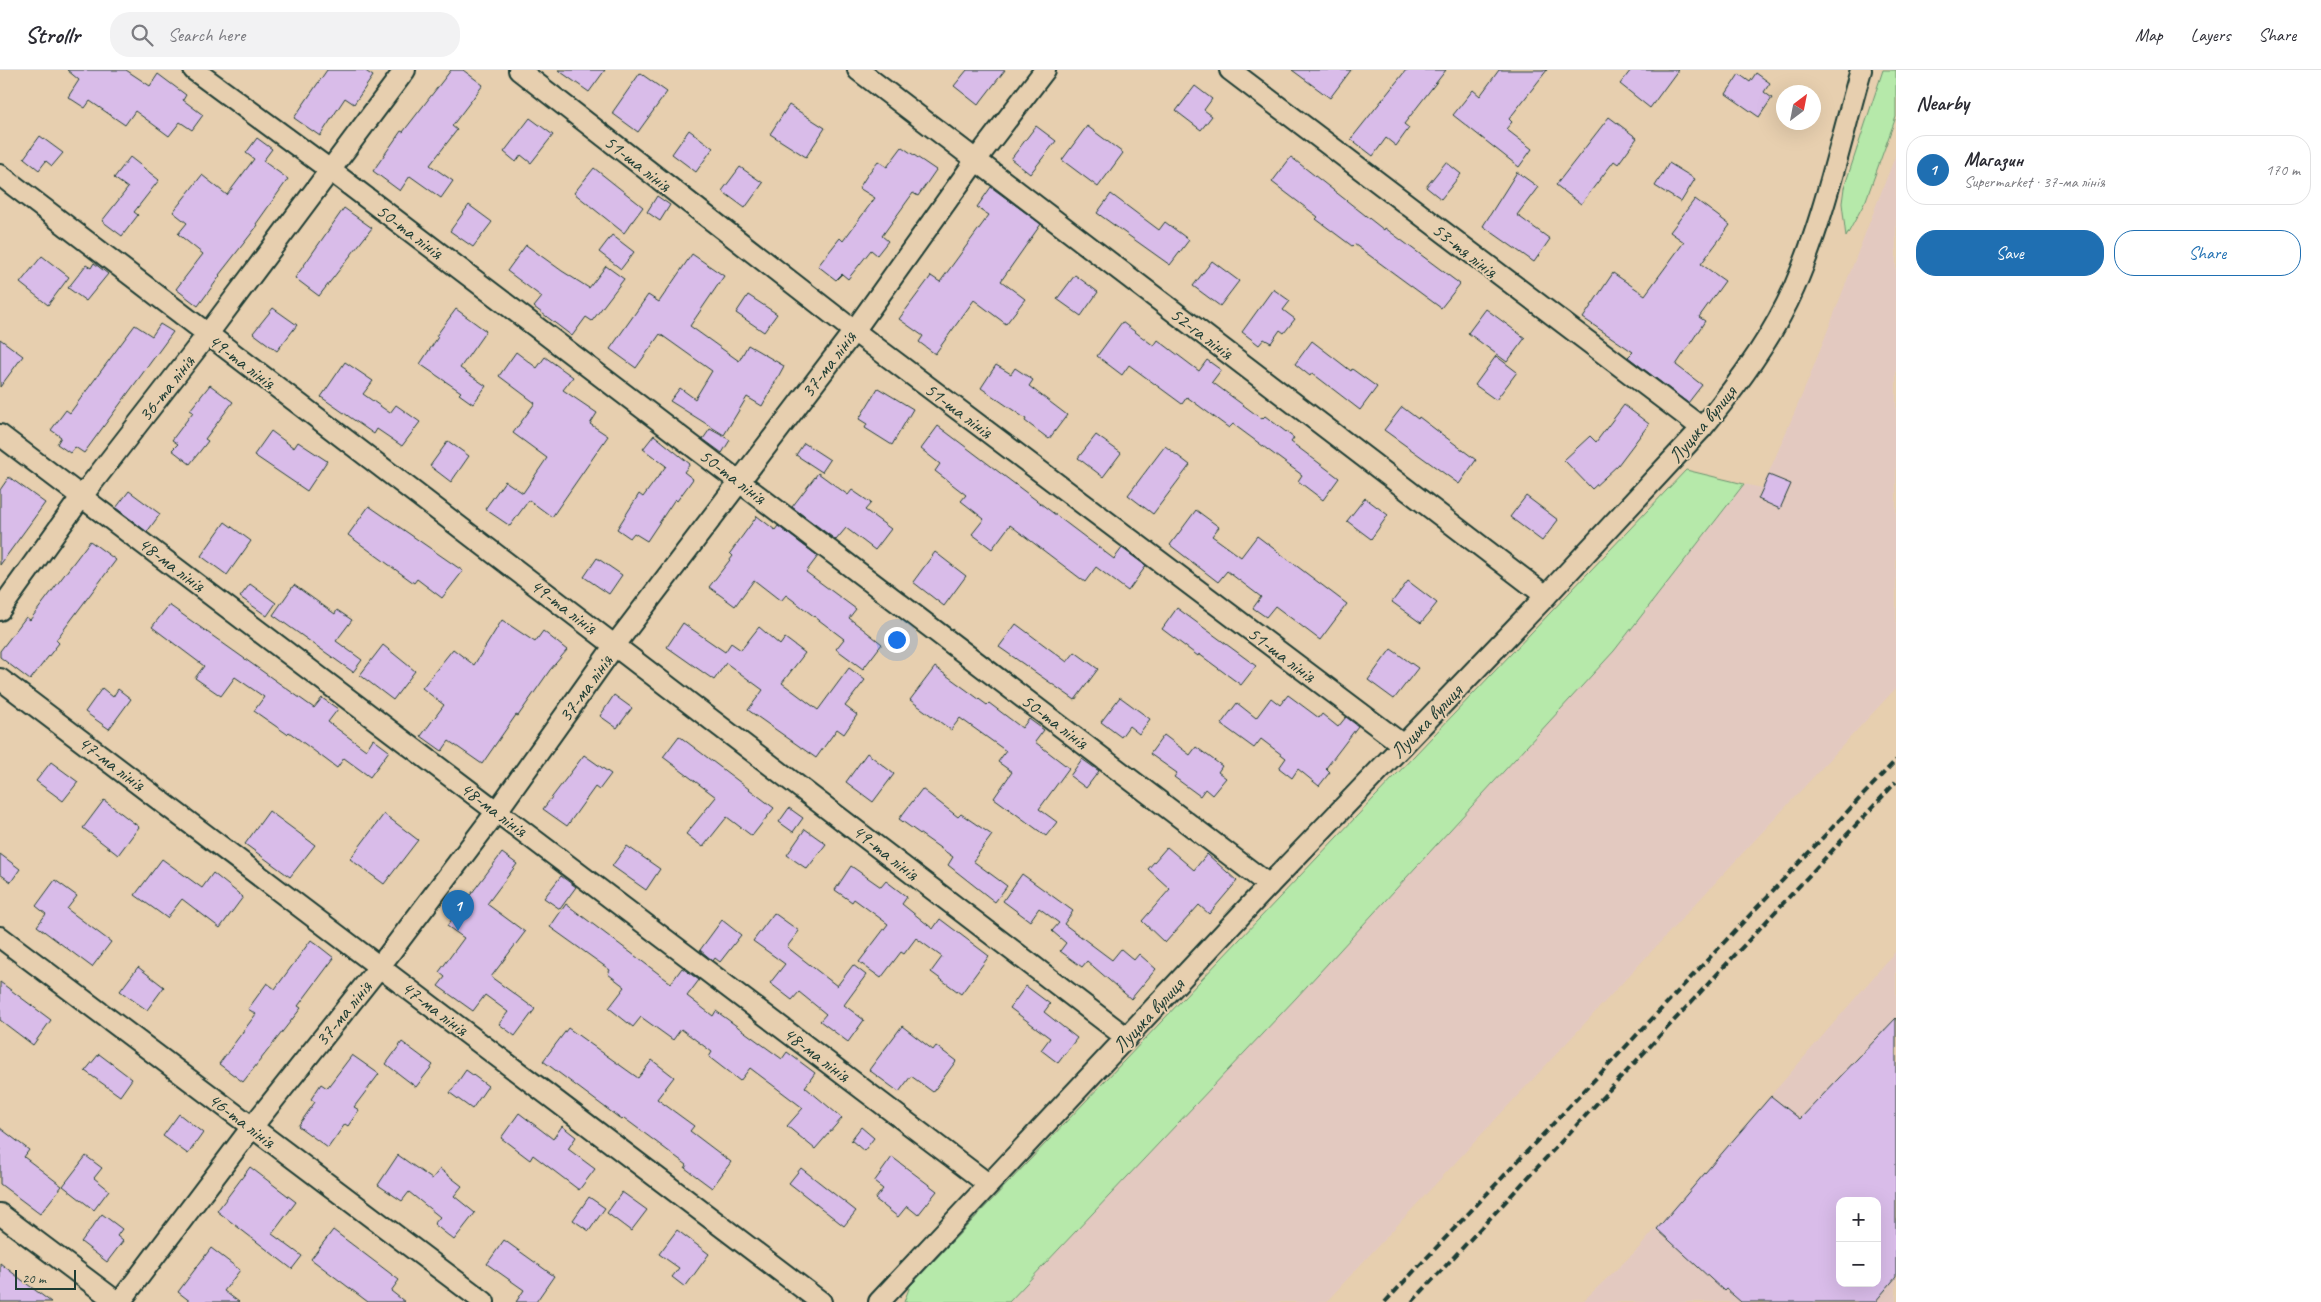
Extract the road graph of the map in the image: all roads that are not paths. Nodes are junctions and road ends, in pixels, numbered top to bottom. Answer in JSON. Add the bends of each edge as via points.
{"nodes":[{"id":1,"x":194,"y":70,"type":"edge"},
{"id":2,"x":405,"y":70,"type":"edge"},
{"id":3,"x":519,"y":70,"type":"edge"},
{"id":4,"x":858,"y":70,"type":"edge"},
{"id":5,"x":1045,"y":70,"type":"edge"},
{"id":6,"x":1230,"y":70,"type":"edge"},
{"id":7,"x":1861,"y":70,"type":"edge"},
{"id":8,"x":976,"y":160,"type":"junction"},
{"id":9,"x":330,"y":170,"type":"junction"},
{"id":10,"x":0,"y":175,"type":"edge"},
{"id":11,"x":854,"y":331,"type":"junction"},
{"id":12,"x":207,"y":335,"type":"junction"},
{"id":13,"x":1702,"y":428,"type":"junction"},
{"id":14,"x":0,"y":435,"type":"edge"},
{"id":15,"x":739,"y":480,"type":"junction"},
{"id":16,"x":82,"y":496,"type":"junction"},
{"id":17,"x":1546,"y":596,"type":"junction"},
{"id":18,"x":0,"y":610,"type":"edge"},
{"id":19,"x":615,"y":645,"type":"junction"},
{"id":20,"x":0,"y":679,"type":"edge"},
{"id":21,"x":1403,"y":745,"type":"junction"},
{"id":22,"x":497,"y":811,"type":"junction"},
{"id":23,"x":1269,"y":885,"type":"junction"},
{"id":24,"x":0,"y":937,"type":"edge"},
{"id":25,"x":380,"y":966,"type":"junction"},
{"id":26,"x":1127,"y":1038,"type":"junction"},
{"id":27,"x":252,"y":1127,"type":"junction"},
{"id":28,"x":988,"y":1184,"type":"junction"},
{"id":29,"x":0,"y":1214,"type":"edge"},
{"id":30,"x":119,"y":1302,"type":"edge"},
{"id":31,"x":484,"y":1302,"type":"edge"},
{"id":32,"x":821,"y":1302,"type":"edge"},
{"id":33,"x":878,"y":1302,"type":"edge"}],
"edges":[{"from":1,"to":9,"type":"street","name":"50-та лінія"},
{"from":2,"to":9,"type":"street","name":"36-та лінія"},
{"from":3,"to":11,"type":"street","name":"51-ша лінія"},
{"from":4,"to":8,"type":"street","name":"52-га лінія"},
{"from":5,"to":8,"type":"street","name":"37-ма лінія"},
{"from":6,"to":13,"type":"street","name":"53-тя лінія"},
{"from":7,"to":13,"type":"street","name":"Луцька вулиця","via":[[1813,240],[1793,290],[1749,366]]},
{"from":8,"to":11,"type":"street","name":"37-ма лінія"},
{"from":8,"to":17,"type":"street","name":"52-га лінія"},
{"from":9,"to":12,"type":"street","name":"36-та лінія"},
{"from":9,"to":15,"type":"street","name":"50-та лінія"},
{"from":10,"to":12,"type":"street","name":"49-та лінія"},
{"from":11,"to":15,"type":"street","name":"37-ма лінія"},
{"from":11,"to":21,"type":"street","name":"51-ша лінія"},
{"from":12,"to":16,"type":"street","name":"36-та лінія"},
{"from":12,"to":19,"type":"street","name":"49-та лінія"},
{"from":13,"to":17,"type":"street","name":"Луцька вулиця"},
{"from":14,"to":16,"type":"street","name":"48-ма лінія"},
{"from":15,"to":19,"type":"street","name":"37-ма лінія"},
{"from":15,"to":23,"type":"street","name":"50-та лінія"},
{"from":16,"to":18,"type":"street","name":"36-та лінія"},
{"from":16,"to":22,"type":"street","name":"48-ма лінія"},
{"from":17,"to":21,"type":"street","name":"Луцька вулиця"},
{"from":19,"to":22,"type":"street","name":"37-ма лінія"},
{"from":19,"to":26,"type":"street","name":"49-та лінія"},
{"from":20,"to":25,"type":"street","name":"47-ма лінія"},
{"from":21,"to":23,"type":"street","name":"Луцька вулиця"},
{"from":22,"to":25,"type":"street","name":"37-ма лінія"},
{"from":22,"to":28,"type":"street","name":"48-ма лінія"},
{"from":23,"to":26,"type":"street","name":"Луцька вулиця"},
{"from":24,"to":27,"type":"street","name":"46-та лінія"},
{"from":25,"to":27,"type":"street","name":"37-ма лінія"},
{"from":25,"to":32,"type":"street","name":"47-ма лінія"},
{"from":26,"to":28,"type":"street","name":"Луцька вулиця"},
{"from":27,"to":30,"type":"street","name":"37-ма лінія"},
{"from":27,"to":31,"type":"street","name":"46-та лінія"},
{"from":28,"to":33,"type":"street","name":"Луцька вулиця"},
{"from":29,"to":30,"type":"street"}]}
